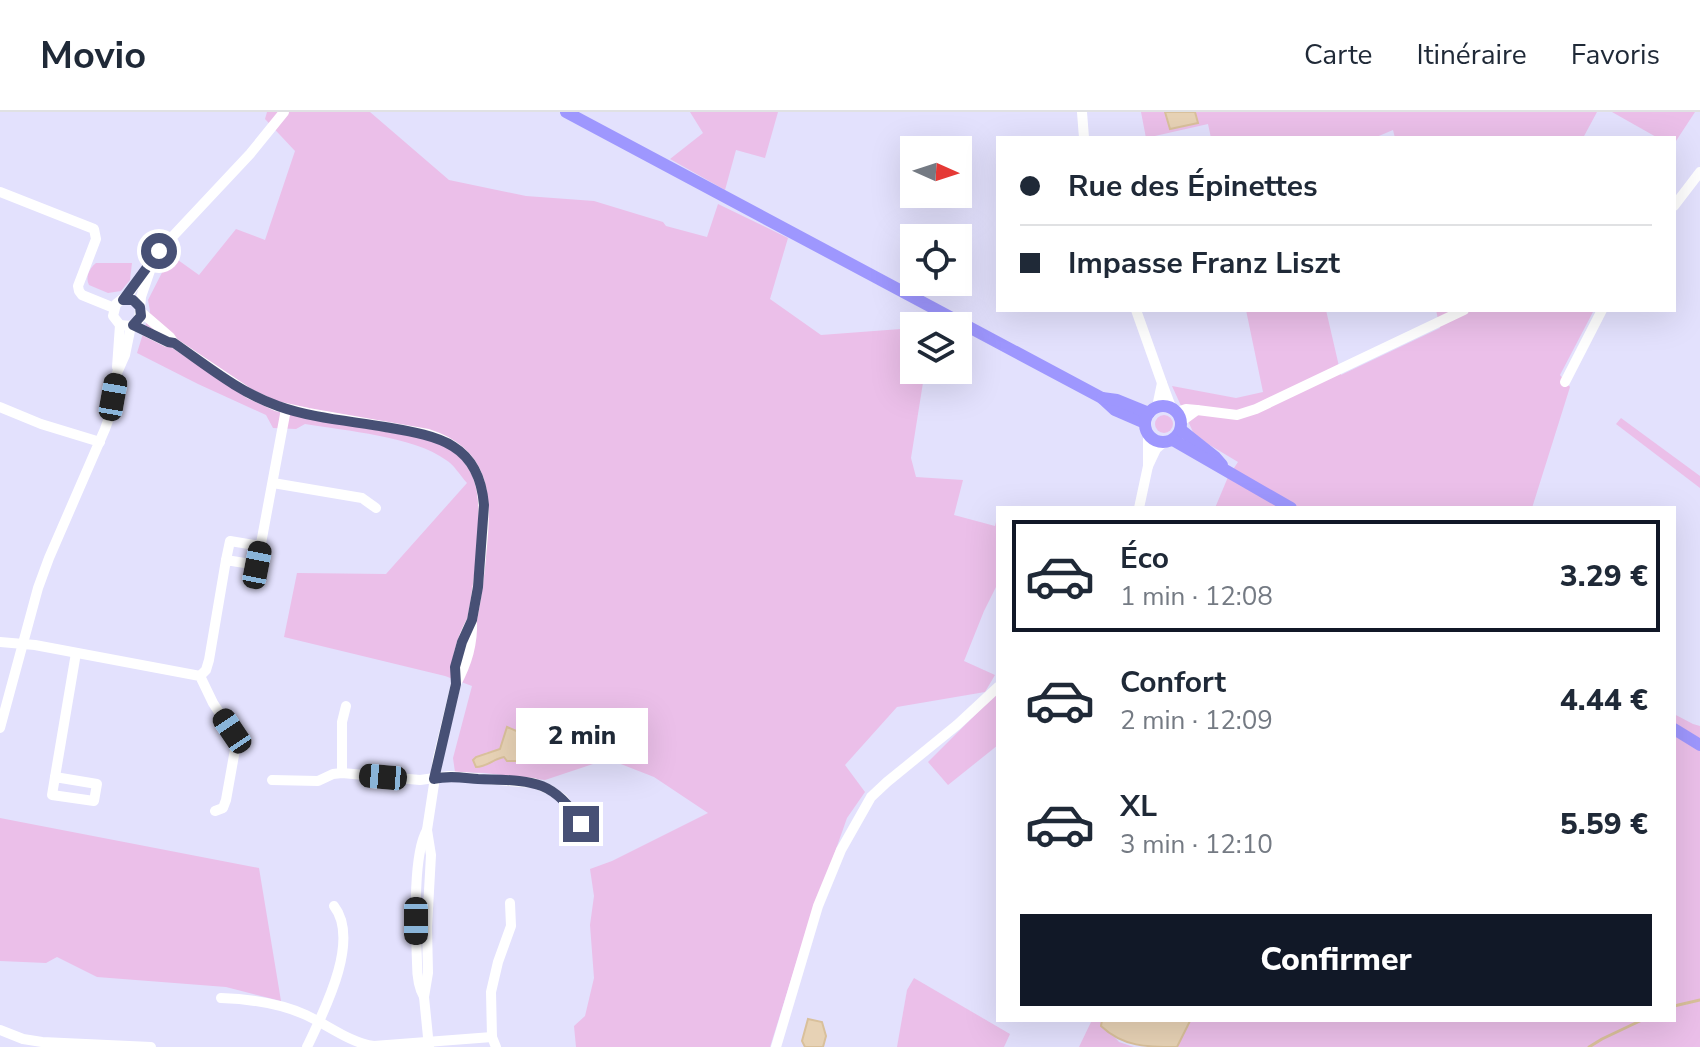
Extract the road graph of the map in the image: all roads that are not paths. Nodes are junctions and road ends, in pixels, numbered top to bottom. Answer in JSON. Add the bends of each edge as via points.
{"nodes":[{"id":1,"x":284,"y":112,"type":"edge"},
{"id":2,"x":566,"y":112,"type":"edge"},
{"id":3,"x":1082,"y":112,"type":"edge"},
{"id":4,"x":1084,"y":136,"type":"edge"},
{"id":5,"x":1700,"y":172,"type":"edge"},
{"id":6,"x":0,"y":192,"type":"edge"},
{"id":7,"x":1676,"y":203,"type":"edge"},
{"id":8,"x":153,"y":262,"type":"junction"},
{"id":9,"x":123,"y":300,"type":"junction"},
{"id":10,"x":114,"y":308,"type":"junction"},
{"id":11,"x":140,"y":309,"type":"junction"},
{"id":12,"x":1137,"y":312,"type":"edge"},
{"id":13,"x":1460,"y":312,"type":"edge"},
{"id":14,"x":1601,"y":312,"type":"edge"},
{"id":15,"x":128,"y":326,"type":"junction"},
{"id":16,"x":174,"y":343,"type":"junction"},
{"id":17,"x":1565,"y":382,"type":"dead end"},
{"id":18,"x":0,"y":407,"type":"edge"},
{"id":19,"x":286,"y":409,"type":"junction"},
{"id":20,"x":1164,"y":423,"type":"junction"},
{"id":21,"x":100,"y":442,"type":"junction"},
{"id":22,"x":1148,"y":466,"type":"junction"},
{"id":23,"x":273,"y":483,"type":"junction"},
{"id":24,"x":1139,"y":506,"type":"edge"},
{"id":25,"x":1288,"y":506,"type":"edge"},
{"id":26,"x":376,"y":508,"type":"dead end"},
{"id":27,"x":261,"y":546,"type":"junction"},
{"id":28,"x":226,"y":560,"type":"junction"},
{"id":29,"x":0,"y":642,"type":"edge"},
{"id":30,"x":24,"y":643,"type":"junction"},
{"id":31,"x":76,"y":653,"type":"junction"},
{"id":32,"x":200,"y":676,"type":"junction"},
{"id":33,"x":996,"y":689,"type":"edge"},
{"id":34,"x":346,"y":706,"type":"dead end"},
{"id":35,"x":0,"y":728,"type":"edge"},
{"id":36,"x":1676,"y":730,"type":"edge"},
{"id":37,"x":1700,"y":745,"type":"edge"},
{"id":38,"x":342,"y":773,"type":"junction"},
{"id":39,"x":55,"y":777,"type":"dead end"},
{"id":40,"x":434,"y":779,"type":"junction"},
{"id":41,"x":272,"y":780,"type":"dead end"},
{"id":42,"x":215,"y":811,"type":"dead end"},
{"id":43,"x":594,"y":840,"type":"dead end"},
{"id":44,"x":510,"y":903,"type":"dead end"},
{"id":45,"x":334,"y":906,"type":"dead end"},
{"id":46,"x":221,"y":998,"type":"dead end"},
{"id":47,"x":319,"y":1021,"type":"junction"},
{"id":48,"x":0,"y":1030,"type":"edge"},
{"id":49,"x":494,"y":1042,"type":"edge"},
{"id":50,"x":429,"y":1044,"type":"edge"},
{"id":51,"x":58,"y":1045,"type":"edge"},
{"id":52,"x":151,"y":1047,"type":"edge"},
{"id":53,"x":307,"y":1047,"type":"edge"},
{"id":54,"x":776,"y":1047,"type":"edge"}],
"edges":[{"from":1,"to":8,"type":"street"},
{"from":2,"to":20,"type":"main road","via":[[1102,398],[1115,410]]},
{"from":3,"to":4,"type":"street"},
{"from":5,"to":7,"type":"street"},
{"from":6,"to":10,"type":"street","via":[[94,229],[96,239],[79,291]]},
{"from":8,"to":9,"type":"street"},
{"from":8,"to":11,"type":"street"},
{"from":9,"to":10,"type":"street"},
{"from":9,"to":11,"type":"street","via":[[133,300]]},
{"from":10,"to":15,"type":"street","via":[[113,316]]},
{"from":11,"to":15,"type":"street","via":[[139,320]]},
{"from":11,"to":16,"type":"street"},
{"from":12,"to":20,"type":"street","via":[[1162,383]]},
{"from":13,"to":20,"type":"street","via":[[1256,409],[1237,415],[1197,410]]},
{"from":14,"to":17,"type":"street"},
{"from":15,"to":16,"type":"street"},
{"from":15,"to":21,"type":"street","via":[[117,354],[110,415]]},
{"from":16,"to":19,"type":"street","via":[[250,394]]},
{"from":18,"to":21,"type":"street"},
{"from":19,"to":23,"type":"street"},
{"from":19,"to":40,"type":"street","via":[[428,434],[465,456],[479,477],[484,505],[473,636]]},
{"from":20,"to":22,"type":"street"},
{"from":20,"to":22,"type":"street"},
{"from":20,"to":25,"type":"main road","via":[[1208,462]]},
{"from":21,"to":30,"type":"street","via":[[49,558]]},
{"from":22,"to":24,"type":"street"},
{"from":23,"to":26,"type":"street","via":[[362,498]]},
{"from":23,"to":27,"type":"street"},
{"from":27,"to":28,"type":"street","via":[[230,541]]},
{"from":27,"to":28,"type":"street","via":[[257,565]]},
{"from":28,"to":32,"type":"street","via":[[209,660]]},
{"from":29,"to":30,"type":"street"},
{"from":30,"to":31,"type":"street"},
{"from":30,"to":35,"type":"street"},
{"from":31,"to":32,"type":"street"},
{"from":31,"to":39,"type":"street"},
{"from":32,"to":42,"type":"street","via":[[236,738],[226,800]]},
{"from":33,"to":54,"type":"street","via":[[871,797],[818,906]]},
{"from":34,"to":38,"type":"street"},
{"from":36,"to":37,"type":"main road"},
{"from":38,"to":40,"type":"street"},
{"from":38,"to":41,"type":"street","via":[[318,781]]},
{"from":40,"to":43,"type":"street","via":[[534,783],[563,799]]},
{"from":40,"to":50,"type":"street","via":[[427,830],[431,855],[424,997]]},
{"from":44,"to":49,"type":"street","via":[[511,926],[491,992]]},
{"from":45,"to":47,"type":"street","via":[[342,923],[339,972]]},
{"from":46,"to":47,"type":"street","via":[[274,1005]]},
{"from":47,"to":50,"type":"street","via":[[366,1045]]},
{"from":47,"to":53,"type":"street"},
{"from":48,"to":51,"type":"street"},
{"from":49,"to":50,"type":"street"},
{"from":51,"to":52,"type":"street"}]}
